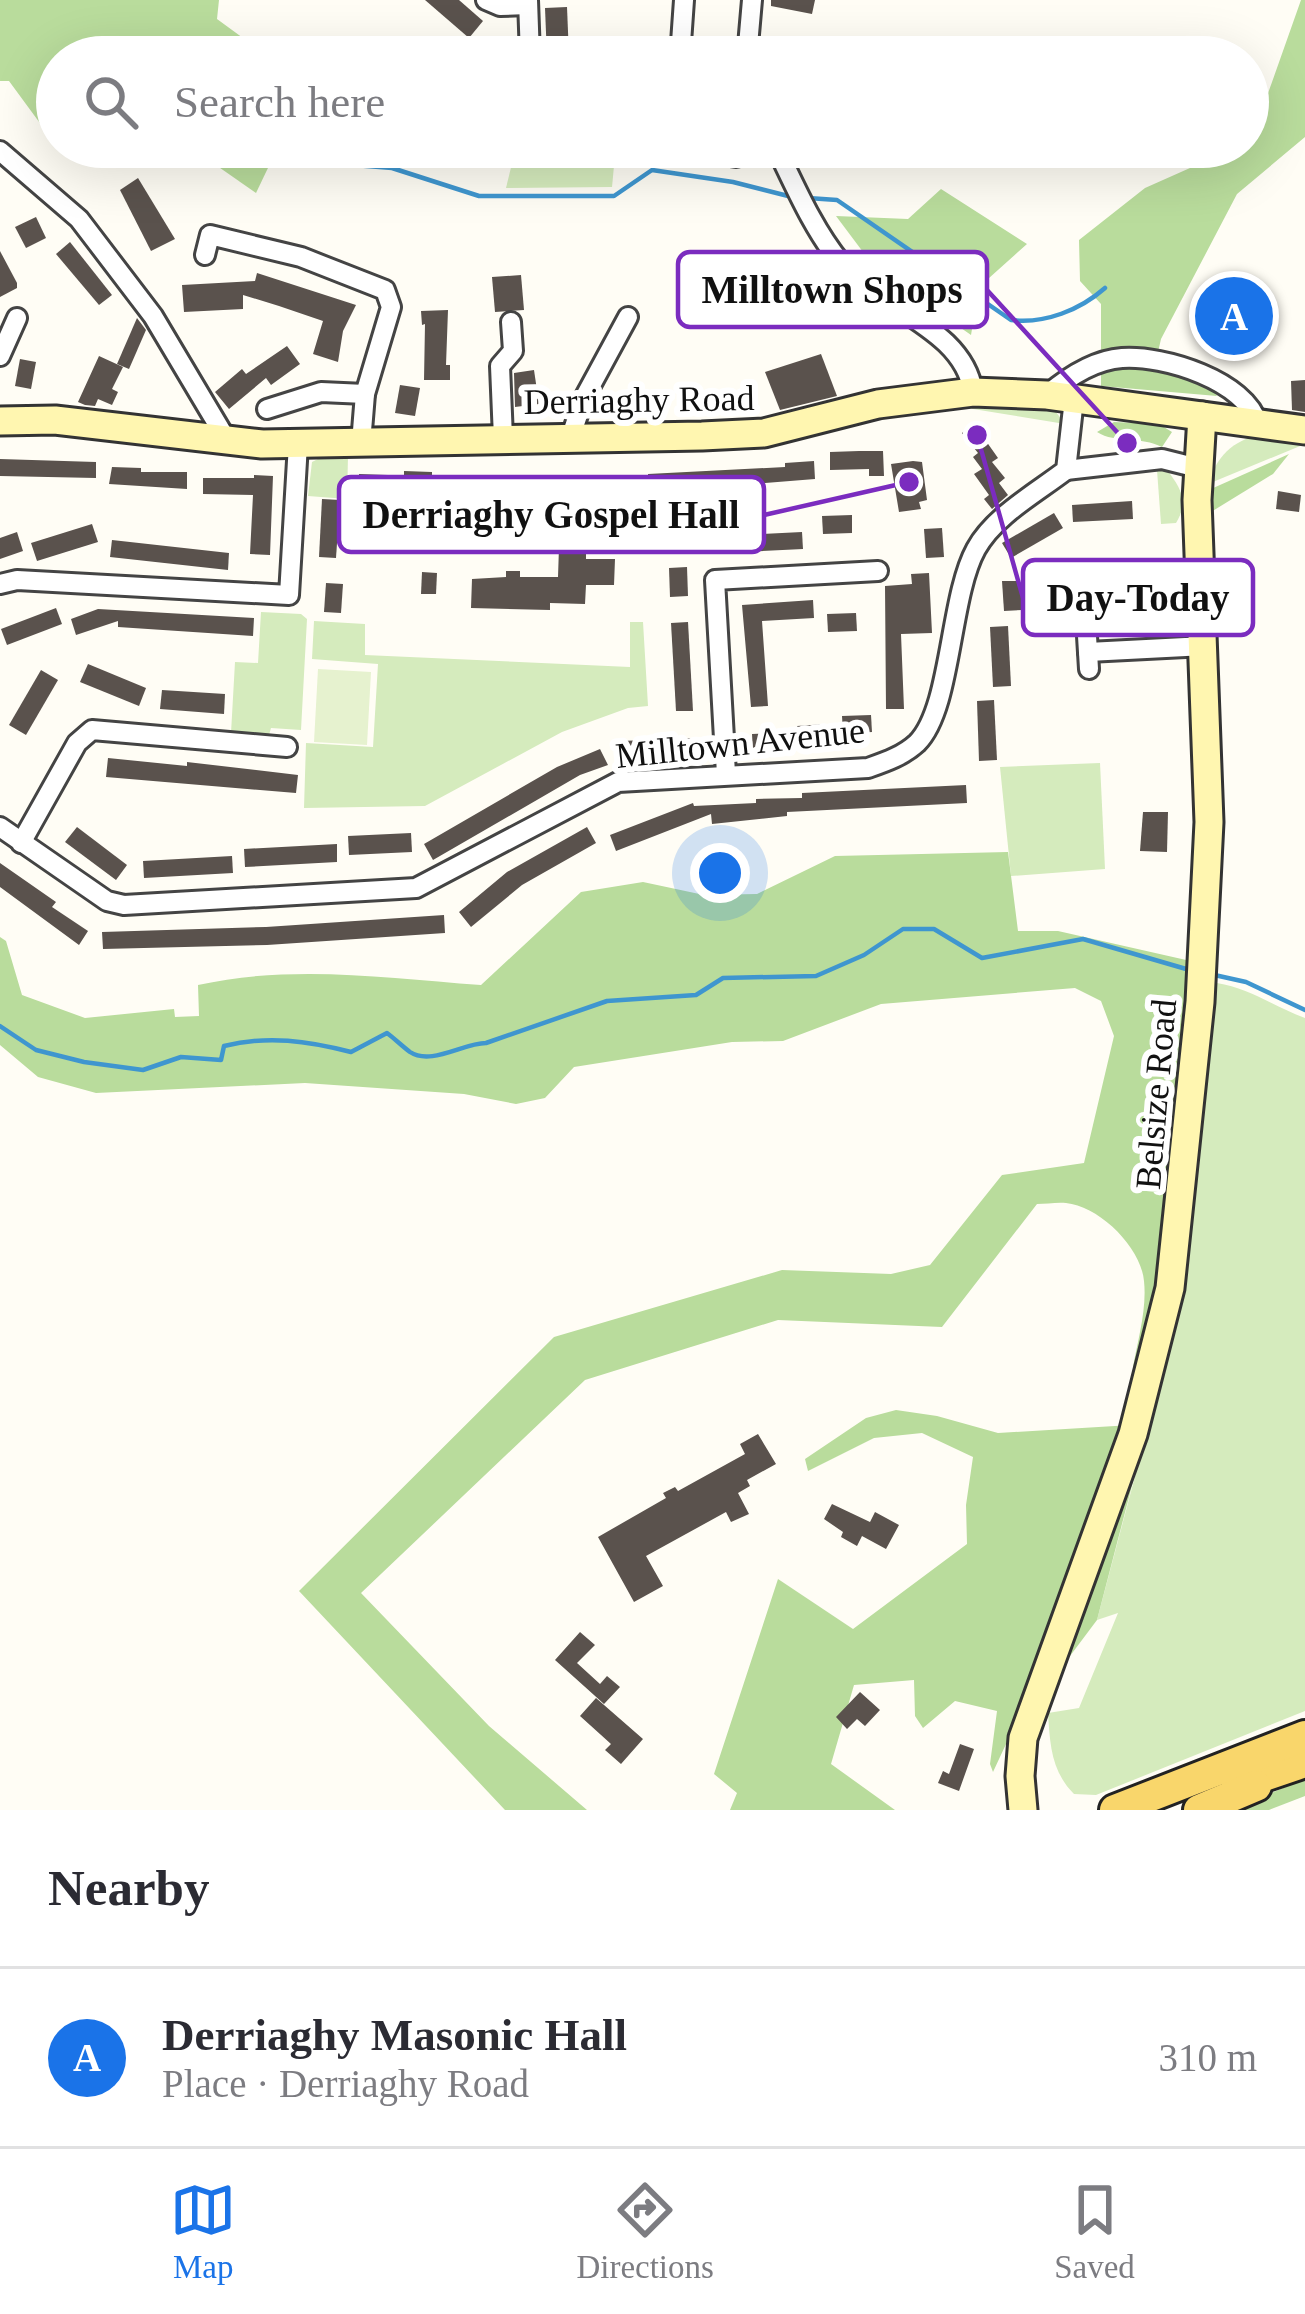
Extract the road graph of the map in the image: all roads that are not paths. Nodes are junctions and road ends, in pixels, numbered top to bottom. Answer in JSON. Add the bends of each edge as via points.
{"nodes":[{"id":1,"x":486,"y":0,"type":"edge"},
{"id":2,"x":684,"y":0,"type":"edge"},
{"id":3,"x":752,"y":0,"type":"edge"},
{"id":4,"x":528,"y":3,"type":"edge"},
{"id":5,"x":529,"y":36,"type":"edge"},
{"id":6,"x":681,"y":36,"type":"edge"},
{"id":7,"x":749,"y":36,"type":"edge"},
{"id":8,"x":0,"y":151,"type":"edge"},
{"id":9,"x":786,"y":168,"type":"edge"},
{"id":10,"x":205,"y":255,"type":"dead end"},
{"id":11,"x":628,"y":317,"type":"dead end"},
{"id":12,"x":17,"y":318,"type":"dead end"},
{"id":13,"x":511,"y":322,"type":"dead end"},
{"id":14,"x":3,"y":349,"type":"edge"},
{"id":15,"x":28,"y":352,"type":"dead end"},
{"id":16,"x":375,"y":360,"type":"junction"},
{"id":17,"x":399,"y":366,"type":"dead end"},
{"id":18,"x":974,"y":392,"type":"junction"},
{"id":19,"x":365,"y":394,"type":"junction"},
{"id":20,"x":1061,"y":397,"type":"junction"},
{"id":21,"x":267,"y":409,"type":"dead end"},
{"id":22,"x":1202,"y":416,"type":"junction"},
{"id":23,"x":0,"y":421,"type":"edge"},
{"id":24,"x":1258,"y":424,"type":"junction"},
{"id":25,"x":1305,"y":430,"type":"edge"},
{"id":26,"x":572,"y":436,"type":"junction"},
{"id":27,"x":502,"y":438,"type":"junction"},
{"id":28,"x":228,"y":442,"type":"junction"},
{"id":29,"x":361,"y":443,"type":"junction"},
{"id":30,"x":298,"y":444,"type":"junction"},
{"id":31,"x":1198,"y":468,"type":"junction"},
{"id":32,"x":1066,"y":470,"type":"junction"},
{"id":33,"x":878,"y":572,"type":"dead end"},
{"id":34,"x":0,"y":584,"type":"edge"},
{"id":35,"x":1205,"y":646,"type":"junction"},
{"id":36,"x":1088,"y":652,"type":"dead end"},
{"id":37,"x":72,"y":721,"type":"dead end"},
{"id":38,"x":92,"y":730,"type":"junction"},
{"id":39,"x":287,"y":747,"type":"dead end"},
{"id":40,"x":726,"y":774,"type":"junction"},
{"id":41,"x":0,"y":826,"type":"edge"},
{"id":42,"x":21,"y":843,"type":"junction"},
{"id":43,"x":1305,"y":1736,"type":"edge"},
{"id":44,"x":1022,"y":1754,"type":"junction"},
{"id":45,"x":1305,"y":1763,"type":"edge"},
{"id":46,"x":1023,"y":1810,"type":"edge"},
{"id":47,"x":1042,"y":1810,"type":"edge"},
{"id":48,"x":1114,"y":1810,"type":"edge"},
{"id":49,"x":1162,"y":1810,"type":"edge"},
{"id":50,"x":1199,"y":1810,"type":"edge"}],
"edges":[{"from":1,"to":4,"type":"street"},
{"from":2,"to":6,"type":"street"},
{"from":3,"to":7,"type":"street"},
{"from":4,"to":5,"type":"street"},
{"from":8,"to":28,"type":"street","via":[[94,238],[153,316]]},
{"from":9,"to":18,"type":"street","via":[[825,241],[867,288],[954,349]]},
{"from":10,"to":16,"type":"street","via":[[210,236],[301,257],[385,290],[391,307]]},
{"from":11,"to":26,"type":"street"},
{"from":12,"to":14,"type":"street"},
{"from":13,"to":27,"type":"street","via":[[513,351],[500,366]]},
{"from":14,"to":15,"type":"street"},
{"from":16,"to":17,"type":"street"},
{"from":16,"to":19,"type":"street"},
{"from":18,"to":20,"type":"street","name":"Derriaghy Road"},
{"from":18,"to":26,"type":"street","name":"Derriaghy Road","via":[[896,400],[764,433]]},
{"from":19,"to":21,"type":"street","via":[[321,392]]},
{"from":19,"to":29,"type":"street"},
{"from":20,"to":22,"type":"street","name":"Derriaghy Road"},
{"from":20,"to":24,"type":"street","via":[[1084,368],[1120,358],[1164,361],[1238,394]]},
{"from":20,"to":32,"type":"street"},
{"from":22,"to":24,"type":"street","name":"Derriaghy Road"},
{"from":22,"to":31,"type":"street","name":"Belsize Road"},
{"from":23,"to":28,"type":"street","name":"Derriaghy Road","via":[[55,420]]},
{"from":24,"to":25,"type":"street","name":"Derriaghy Road"},
{"from":26,"to":27,"type":"street","name":"Derriaghy Road"},
{"from":27,"to":29,"type":"street","name":"Derriaghy Road"},
{"from":28,"to":30,"type":"street","name":"Derriaghy Road"},
{"from":29,"to":30,"type":"street","name":"Derriaghy Road"},
{"from":30,"to":34,"type":"street","via":[[289,595]]},
{"from":31,"to":32,"type":"street","via":[[1147,460]]},
{"from":31,"to":35,"type":"street","name":"Belsize Road"},
{"from":32,"to":40,"type":"street","name":"Milltown Avenue","via":[[993,526],[976,549],[920,741],[868,768]]},
{"from":33,"to":40,"type":"street","via":[[715,580]]},
{"from":35,"to":36,"type":"street"},
{"from":35,"to":44,"type":"street","name":"Belsize Road","via":[[1209,822],[1200,1003],[1165,1311],[1133,1434],[1031,1708]]},
{"from":37,"to":38,"type":"street"},
{"from":38,"to":39,"type":"street"},
{"from":38,"to":42,"type":"street"},
{"from":40,"to":42,"type":"street","name":"Milltown Avenue","via":[[601,788],[416,888],[124,904],[106,901]]},
{"from":41,"to":42,"type":"street","name":"Milltown Avenue"},
{"from":43,"to":48,"type":"main road"},
{"from":44,"to":46,"type":"street","name":"Belsize Road"},
{"from":44,"to":47,"type":"street"},
{"from":45,"to":49,"type":"main road"},
{"from":45,"to":50,"type":"main road"}]}
